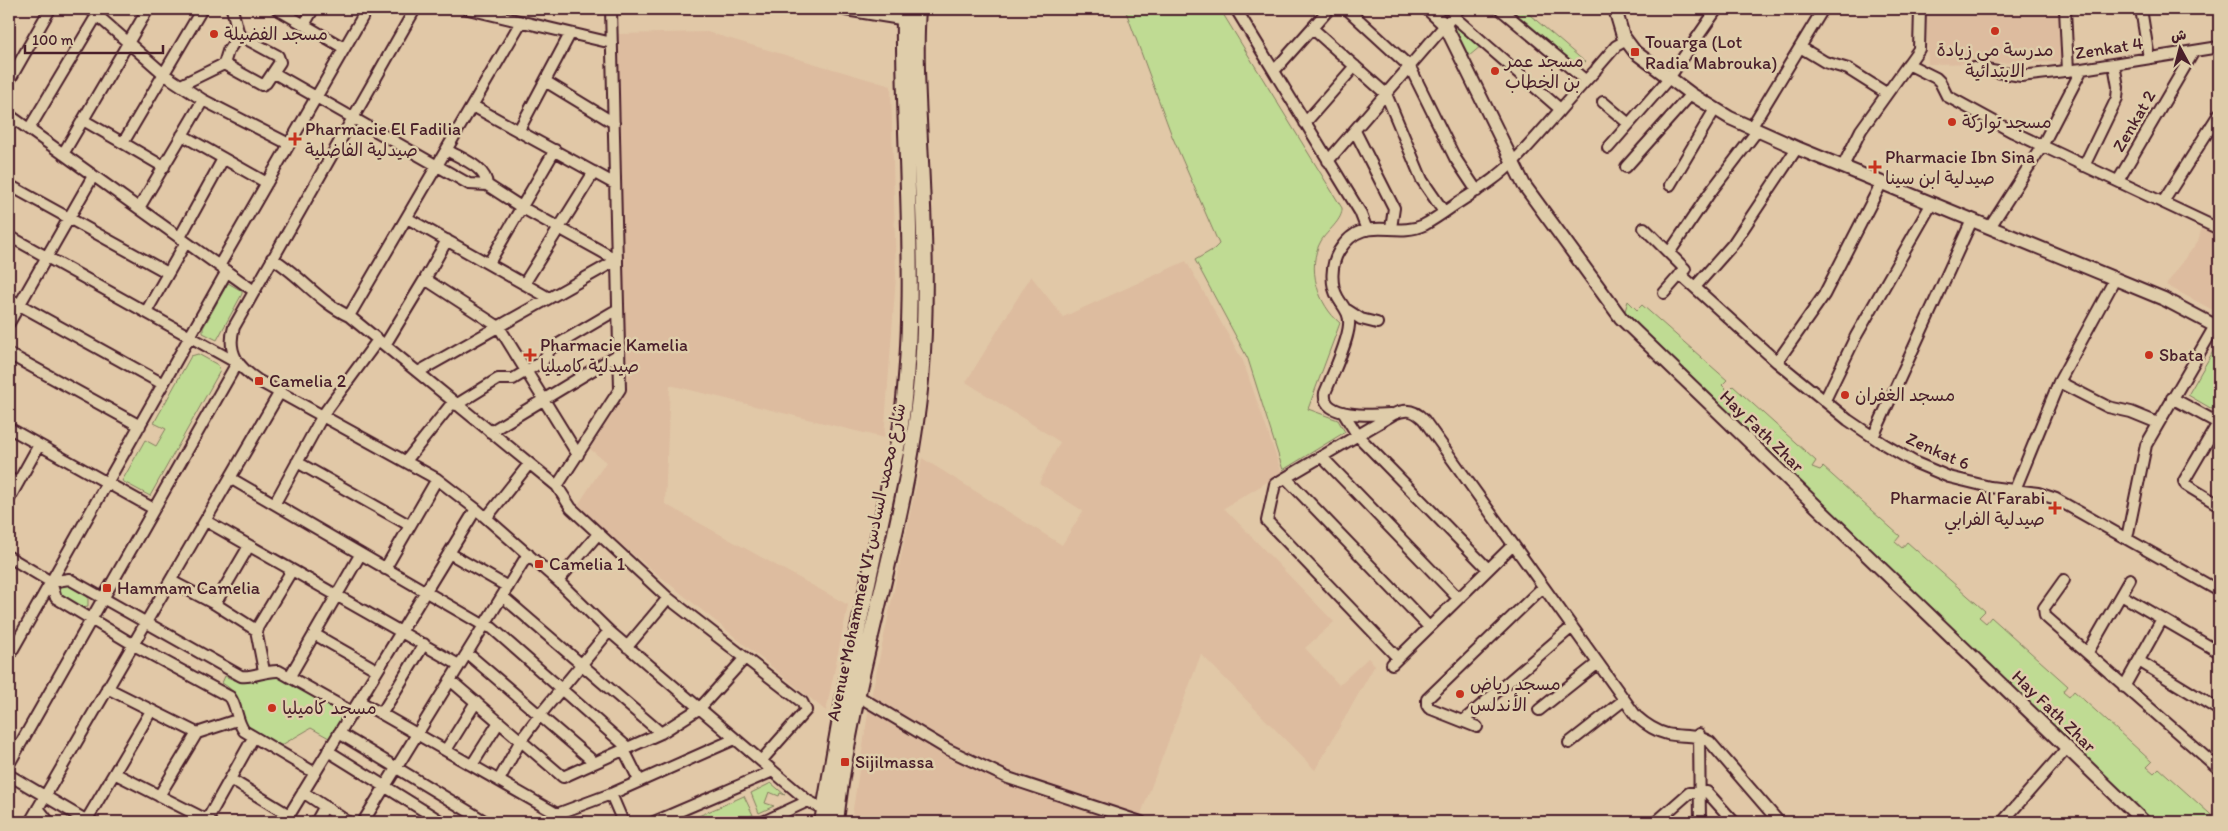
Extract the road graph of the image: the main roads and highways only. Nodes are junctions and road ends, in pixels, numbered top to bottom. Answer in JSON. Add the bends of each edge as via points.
{"nodes":[{"id":1,"x":911,"y":14,"type":"edge"},
{"id":2,"x":851,"y":693,"type":"junction"},
{"id":3,"x":823,"y":817,"type":"edge"},
{"id":4,"x":837,"y":818,"type":"edge"}],
"edges":[{"from":1,"to":2,"type":"main road","name":"Avenue Mohammed VI شارع محمد السادس","via":[[917,256],[909,346],[906,439]]},
{"from":2,"to":3,"type":"main road","name":"Avenue Mohammed VI شارع محمد السادس"},
{"from":2,"to":4,"type":"main road","name":"Avenue Mohammed VI شارع محمد السادس"}]}
